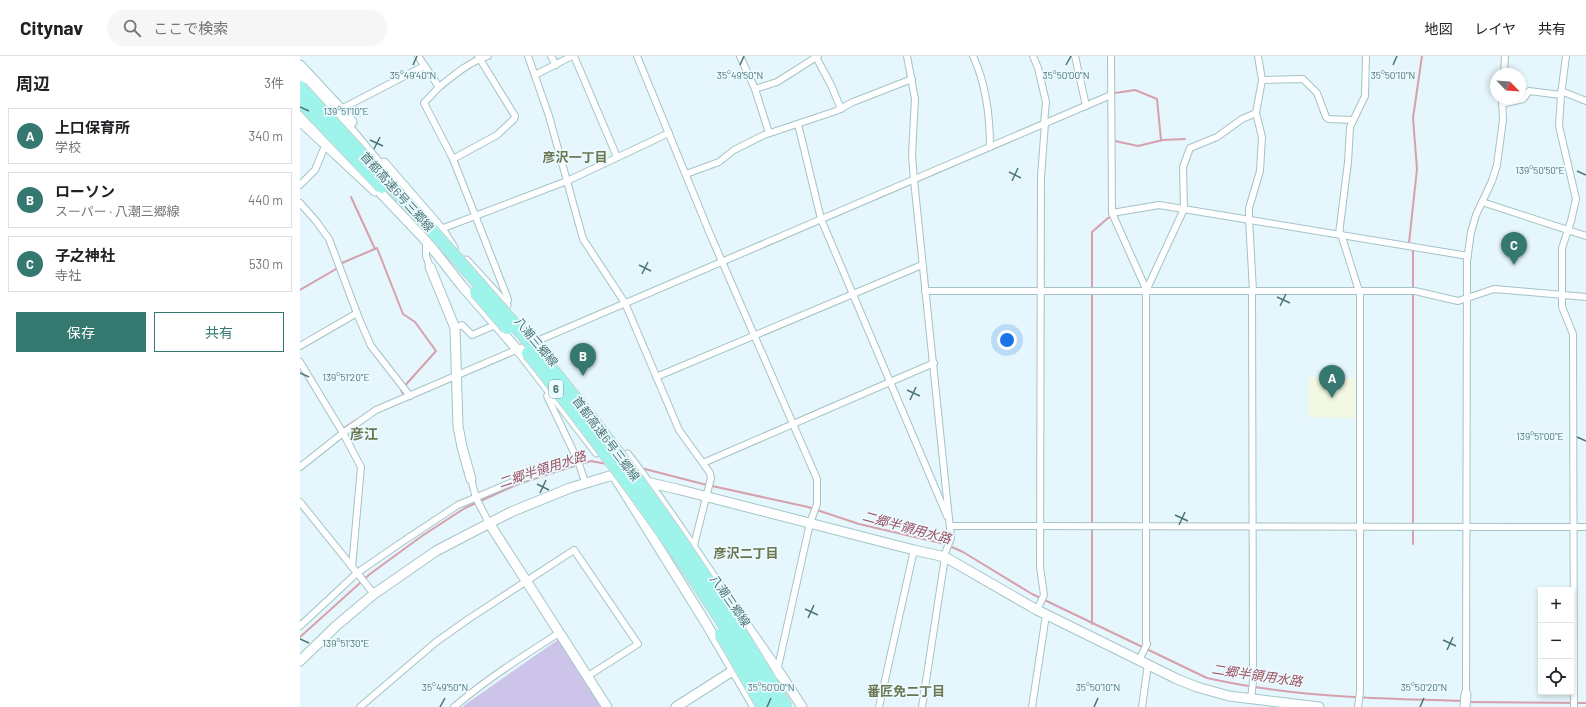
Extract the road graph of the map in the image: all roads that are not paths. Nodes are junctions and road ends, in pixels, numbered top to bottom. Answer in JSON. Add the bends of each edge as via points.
{"nodes":[{"id":1,"x":418,"y":56,"type":"edge"},
{"id":2,"x":488,"y":56,"type":"edge"},
{"id":3,"x":528,"y":56,"type":"edge"},
{"id":4,"x":550,"y":56,"type":"edge"},
{"id":5,"x":573,"y":56,"type":"edge"},
{"id":6,"x":637,"y":56,"type":"edge"},
{"id":7,"x":740,"y":56,"type":"edge"},
{"id":8,"x":817,"y":56,"type":"edge"},
{"id":9,"x":907,"y":56,"type":"edge"},
{"id":10,"x":973,"y":56,"type":"edge"},
{"id":11,"x":1033,"y":56,"type":"edge"},
{"id":12,"x":1075,"y":56,"type":"edge"},
{"id":13,"x":1111,"y":56,"type":"edge"},
{"id":14,"x":1258,"y":56,"type":"edge"},
{"id":15,"x":1366,"y":56,"type":"edge"},
{"id":16,"x":1505,"y":56,"type":"edge"},
{"id":17,"x":1566,"y":56,"type":"edge"},
{"id":18,"x":479,"y":57,"type":"edge"},
{"id":19,"x":300,"y":65,"type":"edge"},
{"id":20,"x":556,"y":65,"type":"junction"},
{"id":21,"x":424,"y":66,"type":"junction"},
{"id":22,"x":1504,"y":68,"type":"edge"},
{"id":23,"x":300,"y":75,"type":"edge"},
{"id":24,"x":535,"y":75,"type":"junction"},
{"id":25,"x":912,"y":79,"type":"junction"},
{"id":26,"x":1262,"y":80,"type":"junction"},
{"id":27,"x":300,"y":87,"type":"edge"},
{"id":28,"x":439,"y":87,"type":"junction"},
{"id":29,"x":755,"y":89,"type":"junction"},
{"id":30,"x":1561,"y":93,"type":"junction"},
{"id":31,"x":1111,"y":95,"type":"junction"},
{"id":32,"x":1526,"y":95,"type":"edge"},
{"id":33,"x":300,"y":101,"type":"edge"},
{"id":34,"x":1586,"y":101,"type":"edge"},
{"id":35,"x":1502,"y":104,"type":"edge"},
{"id":36,"x":1086,"y":106,"type":"junction"},
{"id":37,"x":341,"y":109,"type":"junction"},
{"id":38,"x":841,"y":109,"type":"junction"},
{"id":39,"x":300,"y":112,"type":"edge"},
{"id":40,"x":1256,"y":113,"type":"junction"},
{"id":41,"x":1353,"y":120,"type":"junction"},
{"id":42,"x":300,"y":121,"type":"edge"},
{"id":43,"x":1045,"y":123,"type":"junction"},
{"id":44,"x":798,"y":124,"type":"junction"},
{"id":45,"x":669,"y":133,"type":"junction"},
{"id":46,"x":770,"y":133,"type":"junction"},
{"id":47,"x":326,"y":146,"type":"junction"},
{"id":48,"x":990,"y":147,"type":"junction"},
{"id":49,"x":617,"y":157,"type":"junction"},
{"id":50,"x":453,"y":159,"type":"junction"},
{"id":51,"x":686,"y":174,"type":"junction"},
{"id":52,"x":914,"y":180,"type":"junction"},
{"id":53,"x":567,"y":181,"type":"junction"},
{"id":54,"x":300,"y":185,"type":"edge"},
{"id":55,"x":1482,"y":202,"type":"junction"},
{"id":56,"x":300,"y":203,"type":"edge"},
{"id":57,"x":1184,"y":209,"type":"junction"},
{"id":58,"x":1112,"y":213,"type":"junction"},
{"id":59,"x":475,"y":216,"type":"junction"},
{"id":60,"x":821,"y":219,"type":"junction"},
{"id":61,"x":1249,"y":219,"type":"junction"},
{"id":62,"x":440,"y":230,"type":"junction"},
{"id":63,"x":1568,"y":230,"type":"junction"},
{"id":64,"x":1340,"y":234,"type":"junction"},
{"id":65,"x":1586,"y":236,"type":"edge"},
{"id":66,"x":426,"y":246,"type":"junction"},
{"id":67,"x":455,"y":250,"type":"junction"},
{"id":68,"x":436,"y":254,"type":"junction"},
{"id":69,"x":1468,"y":256,"type":"junction"},
{"id":70,"x":722,"y":262,"type":"junction"},
{"id":71,"x":922,"y":265,"type":"junction"},
{"id":72,"x":430,"y":267,"type":"joint"},
{"id":73,"x":925,"y":291,"type":"junction"},
{"id":74,"x":1040,"y":291,"type":"junction"},
{"id":75,"x":1146,"y":291,"type":"junction"},
{"id":76,"x":1253,"y":291,"type":"junction"},
{"id":77,"x":1360,"y":291,"type":"junction"},
{"id":78,"x":853,"y":294,"type":"junction"},
{"id":79,"x":1562,"y":295,"type":"junction"},
{"id":80,"x":1586,"y":297,"type":"edge"},
{"id":81,"x":1466,"y":299,"type":"junction"},
{"id":82,"x":625,"y":303,"type":"junction"},
{"id":83,"x":506,"y":306,"type":"junction"},
{"id":84,"x":357,"y":313,"type":"junction"},
{"id":85,"x":494,"y":324,"type":"junction"},
{"id":86,"x":455,"y":328,"type":"junction"},
{"id":87,"x":755,"y":336,"type":"junction"},
{"id":88,"x":536,"y":342,"type":"junction"},
{"id":89,"x":300,"y":346,"type":"edge"},
{"id":90,"x":517,"y":350,"type":"junction"},
{"id":91,"x":300,"y":362,"type":"edge"},
{"id":92,"x":934,"y":364,"type":"junction"},
{"id":93,"x":457,"y":376,"type":"junction"},
{"id":94,"x":656,"y":377,"type":"junction"},
{"id":95,"x":567,"y":380,"type":"junction"},
{"id":96,"x":890,"y":382,"type":"junction"},
{"id":97,"x":552,"y":393,"type":"junction"},
{"id":98,"x":410,"y":396,"type":"junction"},
{"id":99,"x":793,"y":425,"type":"junction"},
{"id":100,"x":342,"y":433,"type":"junction"},
{"id":101,"x":578,"y":461,"type":"junction"},
{"id":102,"x":703,"y":463,"type":"junction"},
{"id":103,"x":300,"y":467,"type":"edge"},
{"id":104,"x":615,"y":475,"type":"junction"},
{"id":105,"x":583,"y":478,"type":"junction"},
{"id":106,"x":471,"y":479,"type":"joint"},
{"id":107,"x":648,"y":482,"type":"junction"},
{"id":108,"x":706,"y":496,"type":"junction"},
{"id":109,"x":476,"y":498,"type":"junction"},
{"id":110,"x":300,"y":502,"type":"edge"},
{"id":111,"x":648,"y":511,"type":"junction"},
{"id":112,"x":488,"y":523,"type":"junction"},
{"id":113,"x":810,"y":523,"type":"junction"},
{"id":114,"x":950,"y":525,"type":"junction"},
{"id":115,"x":1145,"y":526,"type":"junction"},
{"id":116,"x":1253,"y":526,"type":"junction"},
{"id":117,"x":1466,"y":526,"type":"junction"},
{"id":118,"x":1040,"y":527,"type":"junction"},
{"id":119,"x":1359,"y":527,"type":"junction"},
{"id":120,"x":1574,"y":527,"type":"junction"},
{"id":121,"x":1586,"y":527,"type":"edge"},
{"id":122,"x":694,"y":549,"type":"junction"},
{"id":123,"x":914,"y":550,"type":"junction"},
{"id":124,"x":945,"y":557,"type":"junction"},
{"id":125,"x":352,"y":567,"type":"junction"},
{"id":126,"x":357,"y":573,"type":"junction"},
{"id":127,"x":714,"y":579,"type":"junction"},
{"id":128,"x":526,"y":581,"type":"junction"},
{"id":129,"x":371,"y":591,"type":"junction"},
{"id":130,"x":686,"y":591,"type":"junction"},
{"id":131,"x":1037,"y":610,"type":"junction"},
{"id":132,"x":1046,"y":615,"type":"junction"},
{"id":133,"x":300,"y":626,"type":"edge"},
{"id":134,"x":559,"y":633,"type":"junction"},
{"id":135,"x":743,"y":634,"type":"junction"},
{"id":136,"x":1139,"y":660,"type":"junction"},
{"id":137,"x":300,"y":661,"type":"edge"},
{"id":138,"x":1148,"y":664,"type":"junction"},
{"id":139,"x":778,"y":669,"type":"junction"},
{"id":140,"x":734,"y":670,"type":"junction"},
{"id":141,"x":588,"y":676,"type":"junction"},
{"id":142,"x":1466,"y":694,"type":"joint"},
{"id":143,"x":1251,"y":703,"type":"edge"},
{"id":144,"x":360,"y":707,"type":"edge"},
{"id":145,"x":454,"y":707,"type":"edge"},
{"id":146,"x":608,"y":707,"type":"edge"},
{"id":147,"x":676,"y":707,"type":"edge"},
{"id":148,"x":755,"y":707,"type":"edge"},
{"id":149,"x":763,"y":707,"type":"edge"},
{"id":150,"x":768,"y":707,"type":"edge"},
{"id":151,"x":775,"y":707,"type":"edge"},
{"id":152,"x":786,"y":707,"type":"edge"},
{"id":153,"x":794,"y":707,"type":"edge"},
{"id":154,"x":802,"y":707,"type":"edge"},
{"id":155,"x":879,"y":707,"type":"edge"},
{"id":156,"x":922,"y":707,"type":"edge"},
{"id":157,"x":1032,"y":707,"type":"edge"},
{"id":158,"x":1142,"y":707,"type":"edge"},
{"id":159,"x":1319,"y":707,"type":"edge"},
{"id":160,"x":1358,"y":707,"type":"edge"},
{"id":161,"x":1465,"y":707,"type":"edge"},
{"id":162,"x":1574,"y":707,"type":"edge"}],
"edges":[{"from":1,"to":21,"type":"street"},
{"from":2,"to":18,"type":"street"},
{"from":3,"to":24,"type":"street"},
{"from":4,"to":20,"type":"street"},
{"from":5,"to":20,"type":"street"},
{"from":5,"to":49,"type":"street"},
{"from":6,"to":45,"type":"street"},
{"from":7,"to":29,"type":"street"},
{"from":8,"to":29,"type":"street","via":[[777,82]]},
{"from":8,"to":38,"type":"street"},
{"from":9,"to":25,"type":"street"},
{"from":10,"to":48,"type":"street","via":[[979,69],[988,110]]},
{"from":11,"to":43,"type":"street","via":[[1046,102]]},
{"from":12,"to":36,"type":"street"},
{"from":13,"to":31,"type":"street"},
{"from":14,"to":26,"type":"street"},
{"from":15,"to":41,"type":"street","via":[[1364,96]]},
{"from":16,"to":22,"type":"street"},
{"from":17,"to":30,"type":"street"},
{"from":18,"to":28,"type":"street"},
{"from":18,"to":50,"type":"street","via":[[514,120],[497,135]]},
{"from":19,"to":37,"type":"main road"},
{"from":20,"to":24,"type":"street"},
{"from":21,"to":28,"type":"street"},
{"from":21,"to":37,"type":"street"},
{"from":23,"to":67,"type":"main road","name":"八潮三郷線","via":[[342,119]]},
{"from":24,"to":53,"type":"street"},
{"from":25,"to":38,"type":"street"},
{"from":25,"to":52,"type":"street","via":[[915,99],[912,155]]},
{"from":26,"to":40,"type":"street"},
{"from":26,"to":41,"type":"street","via":[[1303,79],[1317,93],[1328,119]]},
{"from":27,"to":135,"type":"highway","name":"首都高速6号三郷線","number":"6","bridge":true,"via":[[499,306],[577,400],[643,488]]},
{"from":28,"to":50,"type":"street","via":[[424,103]]},
{"from":29,"to":46,"type":"street"},
{"from":30,"to":32,"type":"street","via":[[1529,91]]},
{"from":30,"to":34,"type":"street"},
{"from":30,"to":63,"type":"street","via":[[1559,126],[1576,197]]},
{"from":31,"to":36,"type":"street"},
{"from":31,"to":58,"type":"street"},
{"from":33,"to":111,"type":"highway","name":"首都高速6号三郷線","number":"6","bridge":true,"via":[[385,191],[517,339]]},
{"from":35,"to":55,"type":"street","via":[[1503,120],[1498,160]]},
{"from":36,"to":43,"type":"street"},
{"from":37,"to":62,"type":"main road"},
{"from":38,"to":44,"type":"street"},
{"from":39,"to":68,"type":"main road","name":"八潮三郷線","via":[[424,238]]},
{"from":40,"to":57,"type":"street","via":[[1242,119],[1217,137],[1190,148],[1183,167]]},
{"from":40,"to":61,"type":"street","via":[[1262,137],[1260,171],[1249,208]]},
{"from":41,"to":64,"type":"street","via":[[1350,127]]},
{"from":42,"to":47,"type":"main road"},
{"from":43,"to":48,"type":"street"},
{"from":43,"to":74,"type":"street","via":[[1041,177]]},
{"from":44,"to":46,"type":"street"},
{"from":44,"to":60,"type":"street"},
{"from":45,"to":49,"type":"street"},
{"from":45,"to":51,"type":"street"},
{"from":46,"to":51,"type":"street","via":[[734,150],[719,162]]},
{"from":47,"to":54,"type":"street","via":[[315,170]]},
{"from":47,"to":66,"type":"main road","via":[[376,192]]},
{"from":48,"to":52,"type":"street"},
{"from":49,"to":53,"type":"street"},
{"from":50,"to":59,"type":"street"},
{"from":51,"to":70,"type":"street"},
{"from":52,"to":60,"type":"street"},
{"from":52,"to":71,"type":"street"},
{"from":53,"to":59,"type":"street"},
{"from":53,"to":82,"type":"street","via":[[583,239]]},
{"from":55,"to":63,"type":"street"},
{"from":55,"to":69,"type":"street","via":[[1471,232]]},
{"from":56,"to":84,"type":"street","via":[[329,239]]},
{"from":57,"to":58,"type":"street","via":[[1159,205]]},
{"from":57,"to":61,"type":"street"},
{"from":57,"to":75,"type":"street"},
{"from":58,"to":75,"type":"street"},
{"from":59,"to":62,"type":"street"},
{"from":59,"to":83,"type":"street","via":[[506,294]]},
{"from":60,"to":70,"type":"street"},
{"from":60,"to":78,"type":"street"},
{"from":61,"to":64,"type":"street"},
{"from":61,"to":76,"type":"street"},
{"from":62,"to":67,"type":"main road"},
{"from":63,"to":65,"type":"street"},
{"from":63,"to":79,"type":"street","via":[[1562,248]]},
{"from":64,"to":69,"type":"street"},
{"from":64,"to":77,"type":"street"},
{"from":66,"to":68,"type":"main road"},
{"from":66,"to":72,"type":"street"},
{"from":67,"to":83,"type":"main road","name":"八潮三郷線"},
{"from":68,"to":85,"type":"main road","name":"八潮三郷線"},
{"from":69,"to":81,"type":"street"},
{"from":70,"to":82,"type":"street"},
{"from":70,"to":87,"type":"street"},
{"from":71,"to":73,"type":"street"},
{"from":71,"to":78,"type":"street"},
{"from":72,"to":86,"type":"main road"},
{"from":73,"to":74,"type":"street"},
{"from":73,"to":92,"type":"street"},
{"from":74,"to":75,"type":"street"},
{"from":74,"to":118,"type":"street"},
{"from":75,"to":76,"type":"street"},
{"from":75,"to":115,"type":"street"},
{"from":76,"to":77,"type":"street"},
{"from":76,"to":116,"type":"street"},
{"from":77,"to":81,"type":"street","via":[[1414,291],[1458,301]]},
{"from":77,"to":119,"type":"street"},
{"from":78,"to":87,"type":"street"},
{"from":78,"to":96,"type":"street"},
{"from":79,"to":80,"type":"street"},
{"from":79,"to":81,"type":"street","via":[[1494,289]]},
{"from":79,"to":120,"type":"street","via":[[1562,307],[1573,334]]},
{"from":81,"to":117,"type":"street"},
{"from":82,"to":88,"type":"street"},
{"from":82,"to":94,"type":"street"},
{"from":83,"to":85,"type":"street","via":[[493,317]]},
{"from":83,"to":88,"type":"main road","name":"八潮三郷線"},
{"from":84,"to":89,"type":"street"},
{"from":84,"to":98,"type":"street","via":[[371,346]]},
{"from":85,"to":86,"type":"street","via":[[472,335],[462,325]]},
{"from":85,"to":90,"type":"main road","name":"八潮三郷線"},
{"from":86,"to":93,"type":"main road"},
{"from":87,"to":94,"type":"street"},
{"from":87,"to":99,"type":"street"},
{"from":88,"to":90,"type":"street"},
{"from":88,"to":95,"type":"main road","name":"八潮三郷線"},
{"from":90,"to":93,"type":"street"},
{"from":90,"to":97,"type":"main road","name":"八潮三郷線"},
{"from":91,"to":100,"type":"street"},
{"from":92,"to":96,"type":"street"},
{"from":92,"to":114,"type":"street"},
{"from":93,"to":98,"type":"street"},
{"from":93,"to":106,"type":"main road","via":[[460,437]]},
{"from":94,"to":102,"type":"street","via":[[679,430]]},
{"from":95,"to":97,"type":"street","via":[[568,388],[559,395]]},
{"from":95,"to":107,"type":"main road","name":"八潮三郷線"},
{"from":96,"to":99,"type":"street"},
{"from":96,"to":114,"type":"street"},
{"from":97,"to":101,"type":"street","via":[[547,396]]},
{"from":97,"to":104,"type":"main road","name":"八潮三郷線"},
{"from":98,"to":100,"type":"street","via":[[376,410]]},
{"from":99,"to":102,"type":"street"},
{"from":99,"to":113,"type":"street","via":[[817,479],[816,506]]},
{"from":100,"to":103,"type":"street"},
{"from":100,"to":125,"type":"street","via":[[361,467]]},
{"from":101,"to":105,"type":"street"},
{"from":101,"to":109,"type":"street","via":[[515,481]]},
{"from":102,"to":108,"type":"street","via":[[711,478]]},
{"from":104,"to":105,"type":"main road"},
{"from":104,"to":107,"type":"main road"},
{"from":104,"to":130,"type":"main road","name":"八潮三郷線"},
{"from":105,"to":112,"type":"main road"},
{"from":106,"to":109,"type":"street"},
{"from":107,"to":108,"type":"main road"},
{"from":107,"to":122,"type":"main road","name":"八潮三郷線"},
{"from":108,"to":113,"type":"main road"},
{"from":108,"to":122,"type":"street"},
{"from":109,"to":112,"type":"street"},
{"from":109,"to":126,"type":"street","via":[[458,505]]},
{"from":110,"to":125,"type":"street"},
{"from":111,"to":149,"type":"highway","bridge":true},
{"from":111,"to":151,"type":"highway","name":"首都高速6号三郷線","number":"6","bridge":true,"via":[[716,612]]},
{"from":112,"to":128,"type":"main road"},
{"from":112,"to":129,"type":"main road"},
{"from":113,"to":123,"type":"main road"},
{"from":113,"to":139,"type":"street"},
{"from":114,"to":118,"type":"street"},
{"from":114,"to":124,"type":"street","via":[[951,541]]},
{"from":115,"to":116,"type":"street"},
{"from":115,"to":118,"type":"street"},
{"from":115,"to":136,"type":"street","via":[[1146,643]]},
{"from":116,"to":119,"type":"street"},
{"from":116,"to":143,"type":"street"},
{"from":117,"to":119,"type":"street"},
{"from":117,"to":120,"type":"street"},
{"from":117,"to":142,"type":"street"},
{"from":118,"to":131,"type":"street","via":[[1040,567],[1044,595]]},
{"from":119,"to":160,"type":"street"},
{"from":120,"to":121,"type":"street"},
{"from":120,"to":162,"type":"street"},
{"from":122,"to":127,"type":"main road","name":"八潮三郷線"},
{"from":122,"to":130,"type":"street"},
{"from":123,"to":124,"type":"main road"},
{"from":123,"to":155,"type":"street"},
{"from":124,"to":131,"type":"main road"},
{"from":124,"to":156,"type":"street"},
{"from":125,"to":126,"type":"street"},
{"from":126,"to":129,"type":"street"},
{"from":126,"to":133,"type":"street"},
{"from":127,"to":139,"type":"main road","name":"八潮三郷線"},
{"from":127,"to":140,"type":"main road","via":[[710,604],[740,658]]},
{"from":128,"to":134,"type":"main road"},
{"from":128,"to":141,"type":"street","via":[[574,550],[638,644]]},
{"from":128,"to":144,"type":"street","via":[[436,642]]},
{"from":129,"to":137,"type":"main road"},
{"from":130,"to":140,"type":"main road","name":"八潮三郷線"},
{"from":131,"to":132,"type":"main road"},
{"from":132,"to":136,"type":"main road"},
{"from":132,"to":157,"type":"street"},
{"from":134,"to":141,"type":"main road"},
{"from":134,"to":145,"type":"street","via":[[508,666]]},
{"from":135,"to":152,"type":"highway","name":"首都高速6号三郷線","number":"6","bridge":true},
{"from":135,"to":153,"type":"highway","bridge":true},
{"from":136,"to":138,"type":"main road"},
{"from":138,"to":143,"type":"main road","via":[[1197,687]]},
{"from":138,"to":158,"type":"street"},
{"from":139,"to":150,"type":"street"},
{"from":139,"to":154,"type":"main road","name":"八潮三郷線"},
{"from":140,"to":147,"type":"main road"},
{"from":140,"to":148,"type":"main road","name":"八潮三郷線"},
{"from":141,"to":146,"type":"main road"},
{"from":142,"to":161,"type":"main road"},
{"from":143,"to":159,"type":"main road"}]}
